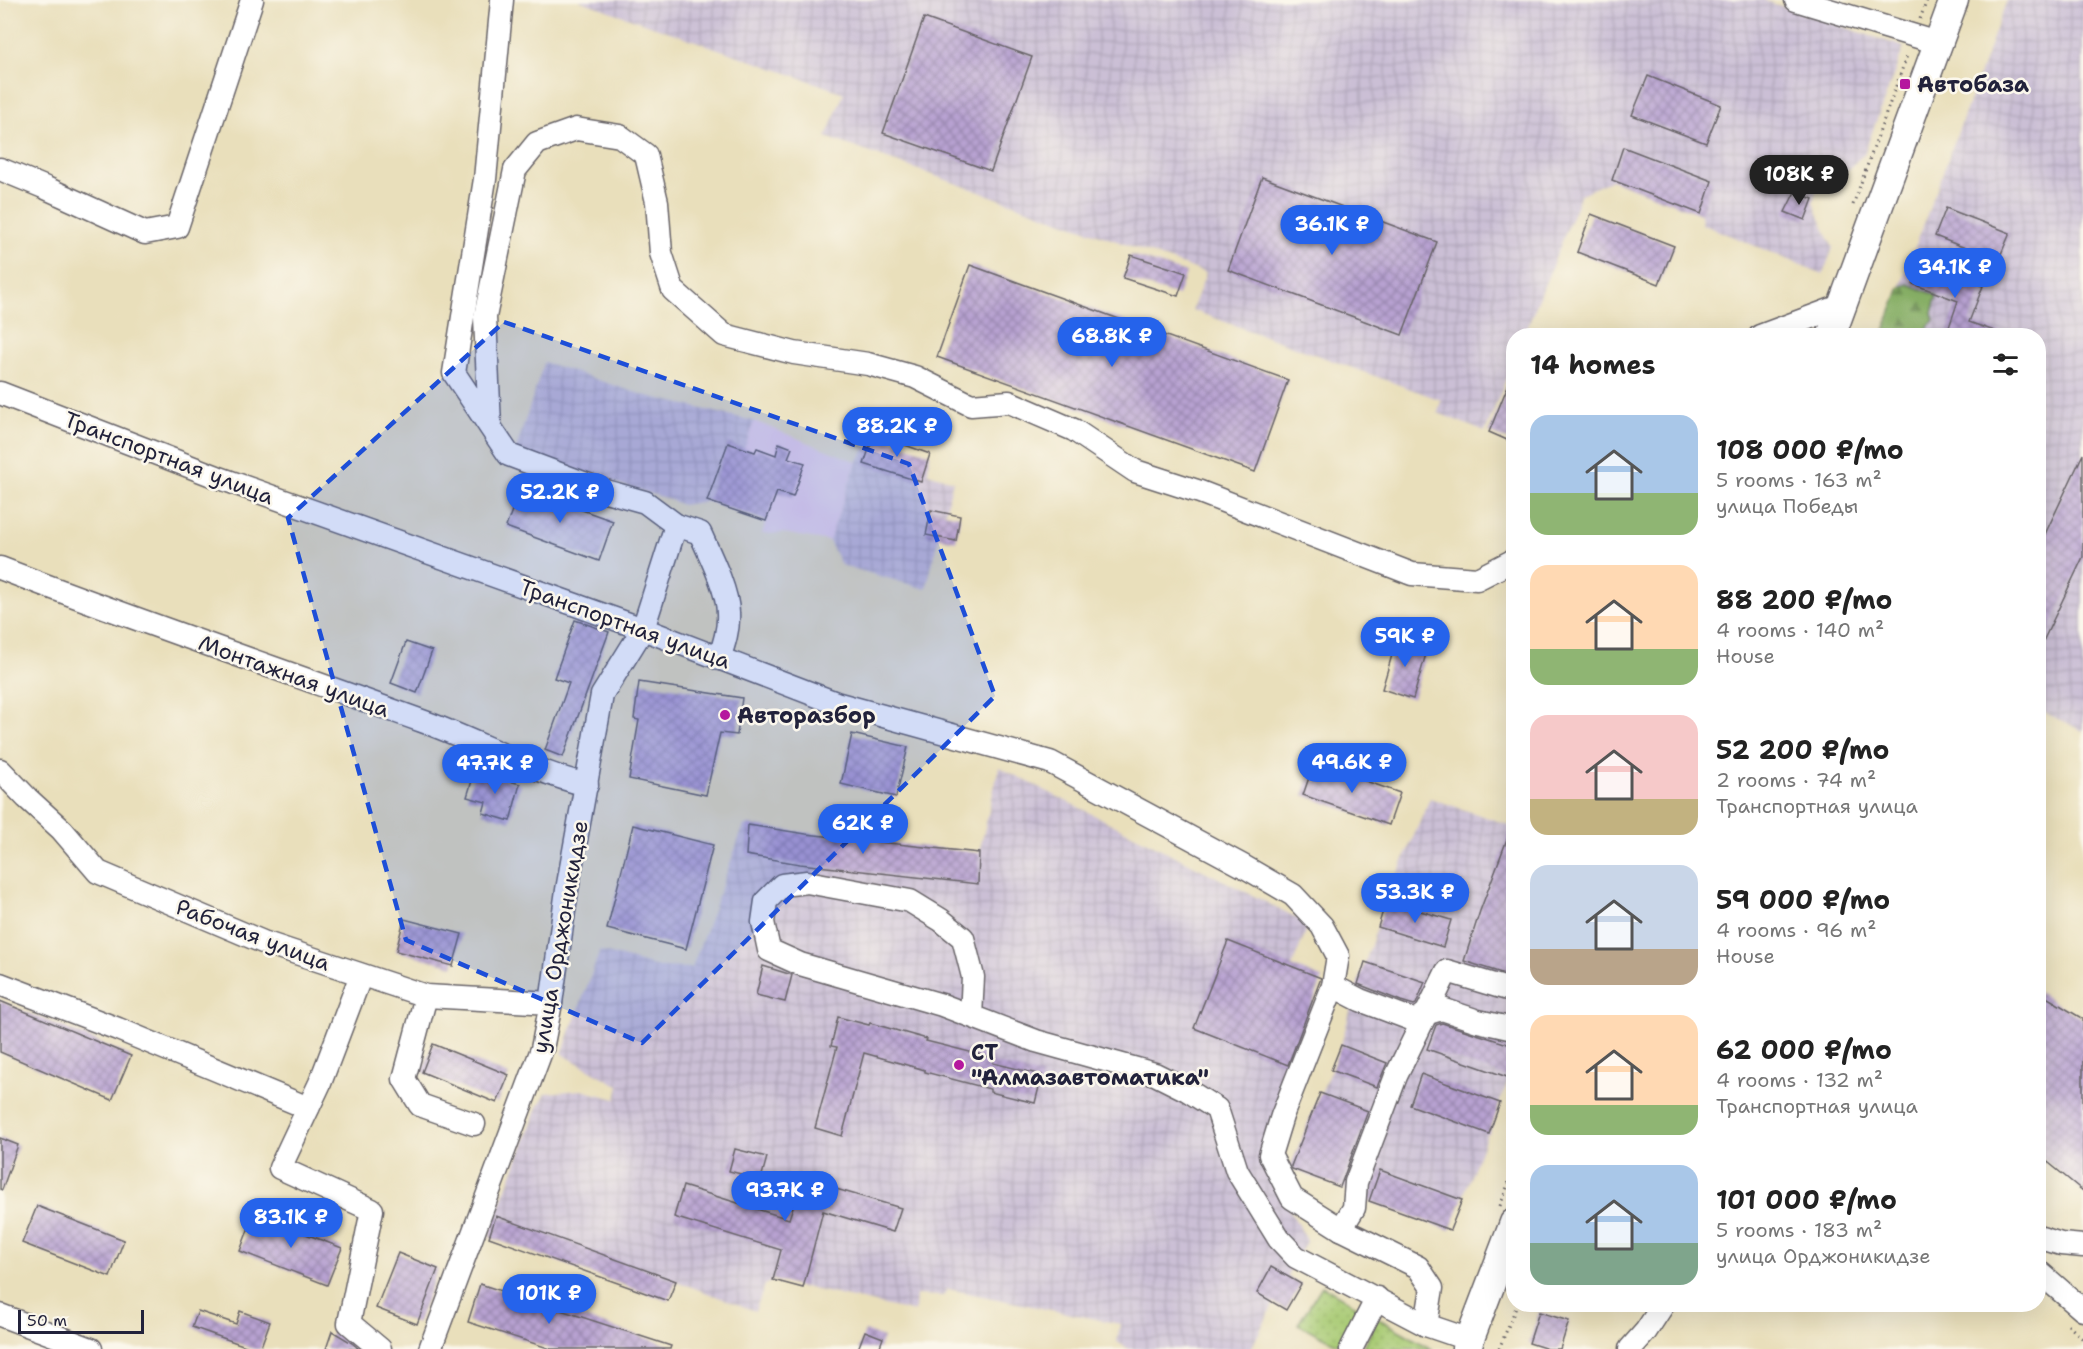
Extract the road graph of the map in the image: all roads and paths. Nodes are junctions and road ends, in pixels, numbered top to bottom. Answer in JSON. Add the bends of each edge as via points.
{"nodes":[{"id":1,"x":252,"y":0,"type":"edge"},
{"id":2,"x":502,"y":0,"type":"edge"},
{"id":3,"x":1796,"y":0,"type":"edge"},
{"id":4,"x":1927,"y":0,"type":"edge"},
{"id":5,"x":1954,"y":0,"type":"edge"},
{"id":6,"x":1926,"y":39,"type":"junction"},
{"id":7,"x":0,"y":169,"type":"edge"},
{"id":8,"x":1851,"y":210,"type":"dead end"},
{"id":9,"x":1843,"y":305,"type":"junction"},
{"id":10,"x":1789,"y":328,"type":"edge"},
{"id":11,"x":1834,"y":328,"type":"edge"},
{"id":12,"x":0,"y":393,"type":"edge"},
{"id":13,"x":490,"y":426,"type":"junction"},
{"id":14,"x":676,"y":525,"type":"junction"},
{"id":15,"x":1506,"y":564,"type":"edge"},
{"id":16,"x":0,"y":568,"type":"edge"},
{"id":17,"x":643,"y":629,"type":"junction"},
{"id":18,"x":719,"y":659,"type":"junction"},
{"id":19,"x":0,"y":770,"type":"edge"},
{"id":20,"x":587,"y":785,"type":"junction"},
{"id":21,"x":362,"y":975,"type":"junction"},
{"id":22,"x":0,"y":984,"type":"edge"},
{"id":23,"x":1333,"y":986,"type":"junction"},
{"id":24,"x":1506,"y":989,"type":"edge"},
{"id":25,"x":426,"y":996,"type":"junction"},
{"id":26,"x":551,"y":1003,"type":"junction"},
{"id":27,"x":1425,"y":1014,"type":"junction"},
{"id":28,"x":971,"y":1016,"type":"junction"},
{"id":29,"x":1506,"y":1027,"type":"edge"},
{"id":30,"x":308,"y":1108,"type":"junction"},
{"id":31,"x":474,"y":1124,"type":"dead end"},
{"id":32,"x":1341,"y":1229,"type":"junction"},
{"id":33,"x":2046,"y":1239,"type":"edge"},
{"id":34,"x":1506,"y":1244,"type":"edge"},
{"id":35,"x":2083,"y":1246,"type":"edge"},
{"id":36,"x":2046,"y":1278,"type":"edge"},
{"id":37,"x":1377,"y":1298,"type":"junction"},
{"id":38,"x":2083,"y":1310,"type":"edge"},
{"id":39,"x":1513,"y":1312,"type":"edge"},
{"id":40,"x":1658,"y":1312,"type":"edge"},
{"id":41,"x":0,"y":1315,"type":"edge"},
{"id":42,"x":1426,"y":1325,"type":"junction"},
{"id":43,"x":1468,"y":1345,"type":"edge"},
{"id":44,"x":91,"y":1349,"type":"edge"},
{"id":45,"x":380,"y":1349,"type":"edge"},
{"id":46,"x":430,"y":1349,"type":"edge"},
{"id":47,"x":1351,"y":1349,"type":"edge"},
{"id":48,"x":1499,"y":1349,"type":"edge"},
{"id":49,"x":1630,"y":1349,"type":"edge"}],
"edges":[{"from":1,"to":7,"type":"street","via":[[177,227],[145,233]]},
{"from":2,"to":13,"type":"street","via":[[485,179],[454,373]]},
{"from":3,"to":6,"type":"street"},
{"from":4,"to":6,"type":"path"},
{"from":5,"to":6,"type":"main road"},
{"from":6,"to":8,"type":"path"},
{"from":6,"to":9,"type":"main road"},
{"from":9,"to":10,"type":"street"},
{"from":9,"to":11,"type":"main road"},
{"from":12,"to":17,"type":"street","name":"Транспортная улица","via":[[217,477]]},
{"from":13,"to":14,"type":"street","via":[[509,455],[645,502]]},
{"from":13,"to":15,"type":"street","via":[[485,317],[515,170],[537,143],[576,129],[620,136],[646,155],[657,202],[661,253],[673,290],[724,335],[915,376],[971,405],[1009,402],[1074,430],[1135,471],[1226,501],[1412,574],[1478,579]]},
{"from":14,"to":17,"type":"street","name":"улица Орджоникидзе"},
{"from":14,"to":18,"type":"street","via":[[700,533],[716,567],[729,611]]},
{"from":16,"to":20,"type":"street","name":"Монтажная улица","via":[[424,722],[555,777]]},
{"from":17,"to":18,"type":"street","name":"Транспортная улица"},
{"from":17,"to":20,"type":"street","name":"улица Орджоникидзе","via":[[602,695]]},
{"from":18,"to":23,"type":"street","name":"Транспортная улица","via":[[836,703],[1050,762],[1293,896],[1322,926],[1338,956]]},
{"from":19,"to":21,"type":"street","name":"Рабочая улица","via":[[62,830],[98,872],[263,942]]},
{"from":20,"to":26,"type":"street","name":"улица Орджоникидзе"},
{"from":21,"to":25,"type":"street","name":"Рабочая улица"},
{"from":21,"to":30,"type":"street"},
{"from":22,"to":30,"type":"street"},
{"from":23,"to":27,"type":"street","via":[[1416,1021]]},
{"from":23,"to":32,"type":"street","name":"Транспортная улица","via":[[1270,1155],[1292,1198]]},
{"from":24,"to":27,"type":"street","via":[[1447,971]]},
{"from":25,"to":26,"type":"street","name":"Рабочая улица"},
{"from":25,"to":31,"type":"street","via":[[404,1079],[420,1105]]},
{"from":26,"to":46,"type":"street","name":"улица Орджоникидзе","via":[[542,1049]]},
{"from":27,"to":29,"type":"street","via":[[1442,1009]]},
{"from":27,"to":32,"type":"street","via":[[1396,1076],[1356,1182],[1354,1208]]},
{"from":28,"to":28,"type":"street","via":[[800,964],[769,950],[763,922],[766,901],[782,885],[807,882],[910,901],[963,938],[972,977]]},
{"from":28,"to":37,"type":"street","via":[[1036,1041],[1155,1074],[1217,1109],[1237,1171],[1280,1239],[1296,1257]]},
{"from":30,"to":45,"type":"street","via":[[279,1168],[372,1210],[349,1323]]},
{"from":32,"to":42,"type":"street","name":"Транспортная улица","via":[[1418,1267],[1432,1288]]},
{"from":33,"to":35,"type":"street"},
{"from":34,"to":43,"type":"main road"},
{"from":36,"to":38,"type":"street"},
{"from":37,"to":42,"type":"street"},
{"from":37,"to":47,"type":"street"},
{"from":39,"to":48,"type":"path"},
{"from":40,"to":49,"type":"street"},
{"from":41,"to":44,"type":"street"},
{"from":42,"to":43,"type":"street"}]}
